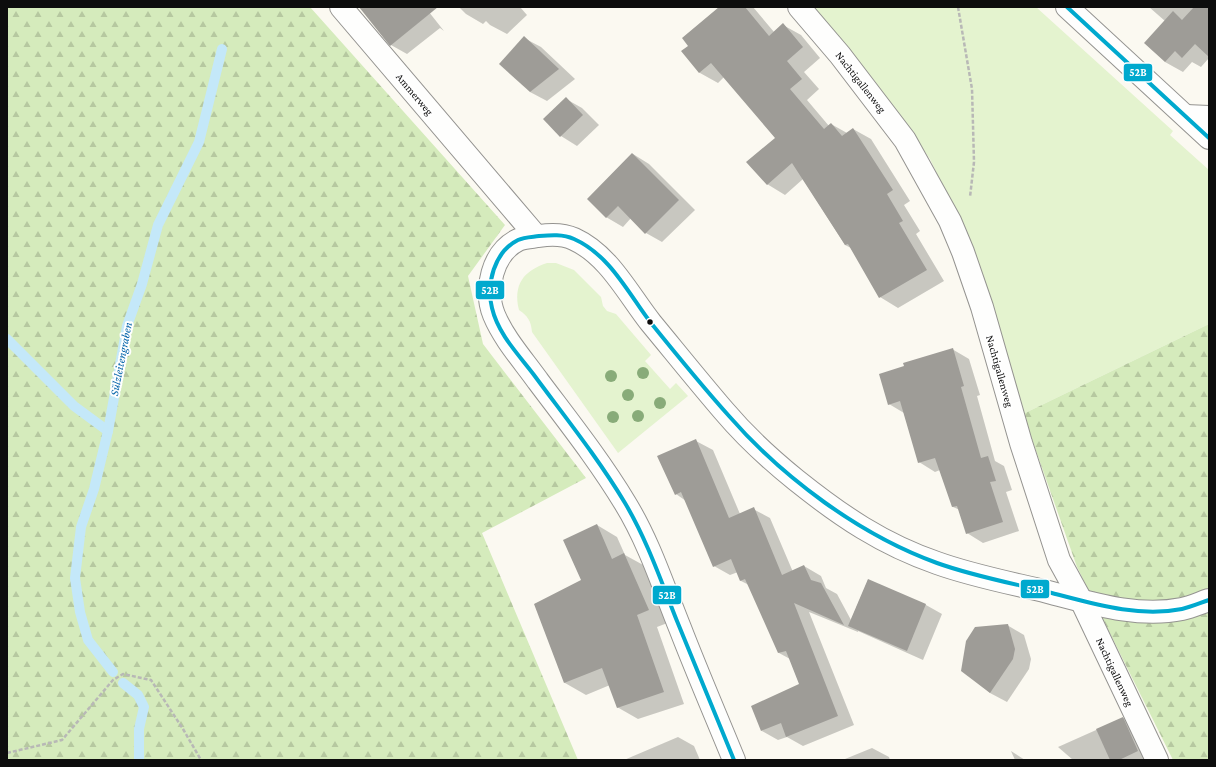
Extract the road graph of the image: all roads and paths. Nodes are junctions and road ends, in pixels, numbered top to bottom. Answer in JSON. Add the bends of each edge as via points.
{"nodes":[{"id":1,"x":341,"y":7,"type":"edge"},
{"id":2,"x":799,"y":7,"type":"edge"},
{"id":3,"x":958,"y":7,"type":"edge"},
{"id":4,"x":1067,"y":7,"type":"edge"},
{"id":5,"x":1186,"y":116,"type":"junction"},
{"id":6,"x":1209,"y":117,"type":"edge"},
{"id":7,"x":1209,"y":138,"type":"edge"},
{"id":8,"x":970,"y":200,"type":"dead end"},
{"id":9,"x":536,"y":236,"type":"junction"},
{"id":10,"x":1081,"y":600,"type":"junction"},
{"id":11,"x":1209,"y":600,"type":"edge"},
{"id":12,"x":7,"y":753,"type":"edge"},
{"id":13,"x":201,"y":760,"type":"edge"},
{"id":14,"x":734,"y":760,"type":"edge"},
{"id":15,"x":1157,"y":760,"type":"edge"}],
"edges":[{"from":1,"to":9,"type":"street","name":"Ammerweg"},
{"from":2,"to":10,"type":"street","name":"Nachtigallenweg","via":[[840,55],[905,140],[950,221],[979,300],[1059,560]]},
{"from":3,"to":8,"type":"path","via":[[972,89],[974,162]]},
{"from":4,"to":5,"type":"street"},
{"from":5,"to":6,"type":"street"},
{"from":5,"to":7,"type":"street"},
{"from":9,"to":10,"type":"street","via":[[554,234],[573,239],[592,249],[613,271],[650,321],[726,413],[756,445],[826,504],[861,528],[888,543],[939,564]]},
{"from":9,"to":14,"type":"street","via":[[519,240],[505,251],[495,265],[490,281],[490,298],[494,314],[514,348],[604,470],[627,506],[650,552]]},
{"from":10,"to":11,"type":"street","via":[[1153,612],[1184,609]]},
{"from":10,"to":15,"type":"street","name":"Nachtigallenweg"},
{"from":12,"to":13,"type":"path","via":[[62,740],[114,680],[123,674],[151,680]]}]}
